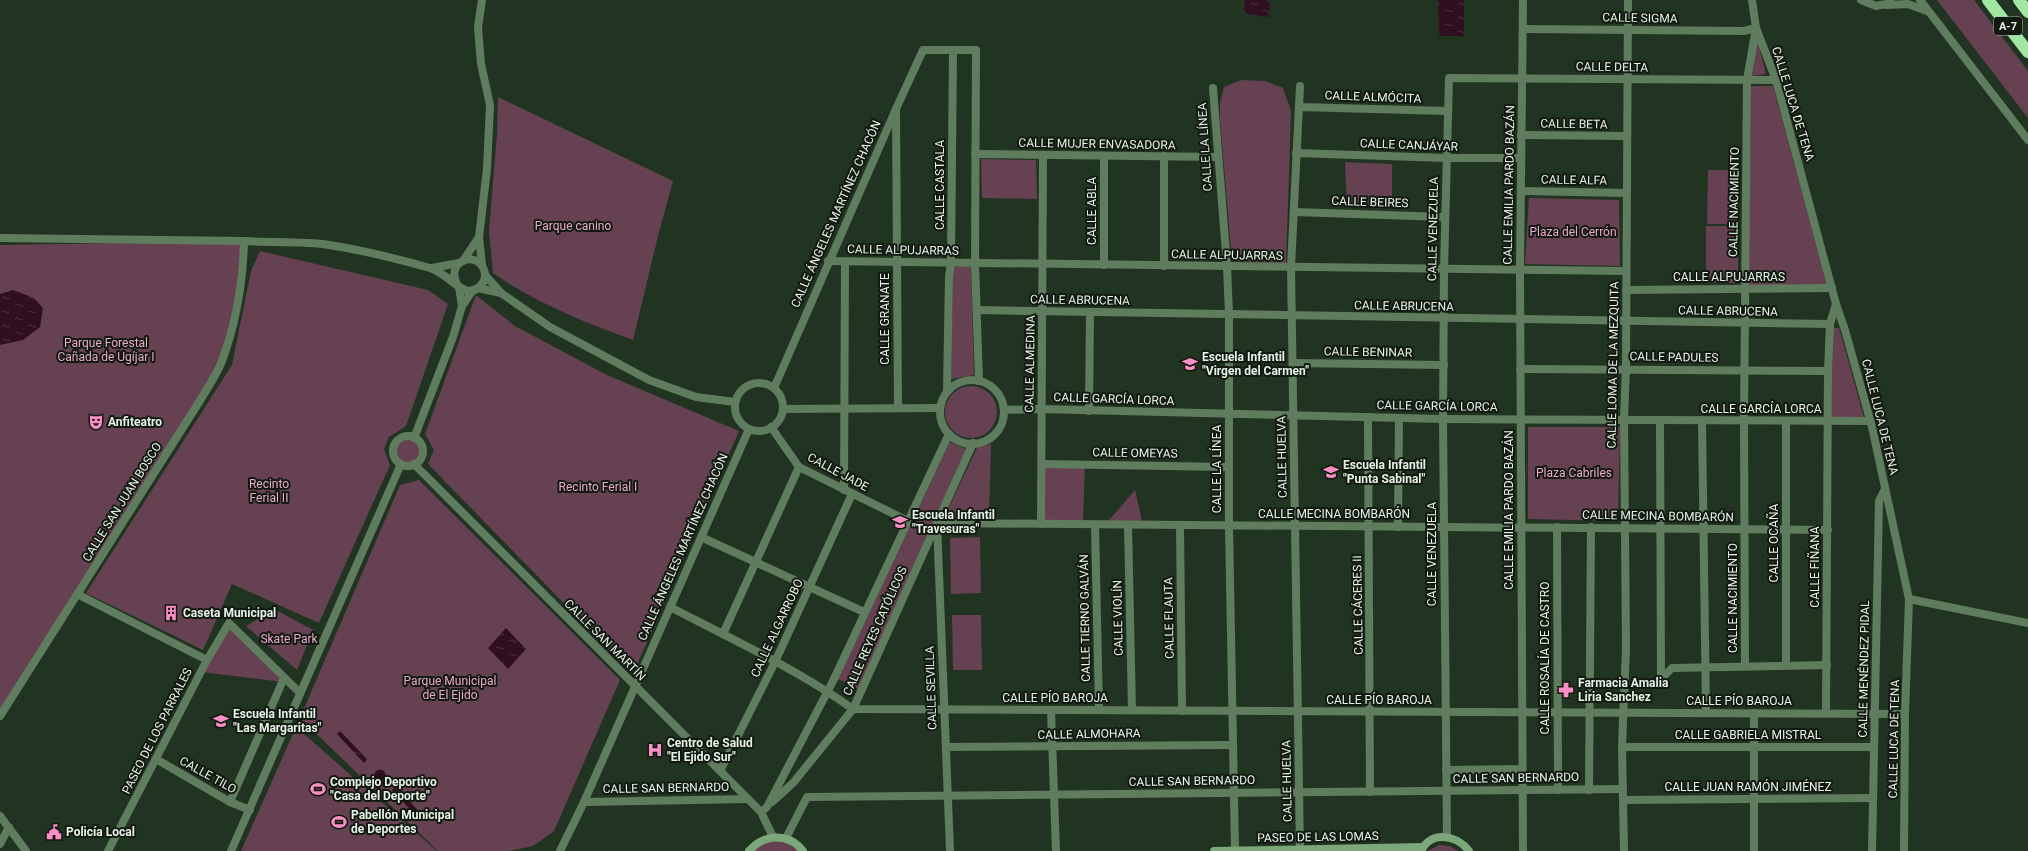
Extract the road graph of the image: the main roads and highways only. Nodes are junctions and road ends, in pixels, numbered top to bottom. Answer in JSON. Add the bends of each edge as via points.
{"nodes":[{"id":1,"x":1988,"y":0,"type":"edge"},
{"id":2,"x":2019,"y":0,"type":"edge"},
{"id":3,"x":2028,"y":12,"type":"edge"},
{"id":4,"x":2028,"y":52,"type":"edge"},
{"id":5,"x":1422,"y":849,"type":"edge"},
{"id":6,"x":1300,"y":850,"type":"edge"},
{"id":7,"x":748,"y":851,"type":"edge"},
{"id":8,"x":803,"y":851,"type":"edge"},
{"id":9,"x":1214,"y":851,"type":"edge"},
{"id":10,"x":1235,"y":851,"type":"edge"},
{"id":11,"x":1469,"y":851,"type":"edge"}],
"edges":[{"from":1,"to":4,"type":"highway","number":"A-7"},
{"from":2,"to":3,"type":"highway","number":"A-7"},
{"from":5,"to":6,"type":"main road","name":"PASEO DE LAS LOMAS"},
{"from":5,"to":11,"type":"main road","via":[[1438,837],[1448,837],[1456,839]]},
{"from":6,"to":10,"type":"main road","name":"PASEO DE LAS LOMAS"},
{"from":7,"to":8,"type":"main road","via":[[763,839],[773,837],[786,838]]},
{"from":9,"to":10,"type":"main road","name":"PASEO DE LAS LOMAS"}]}
